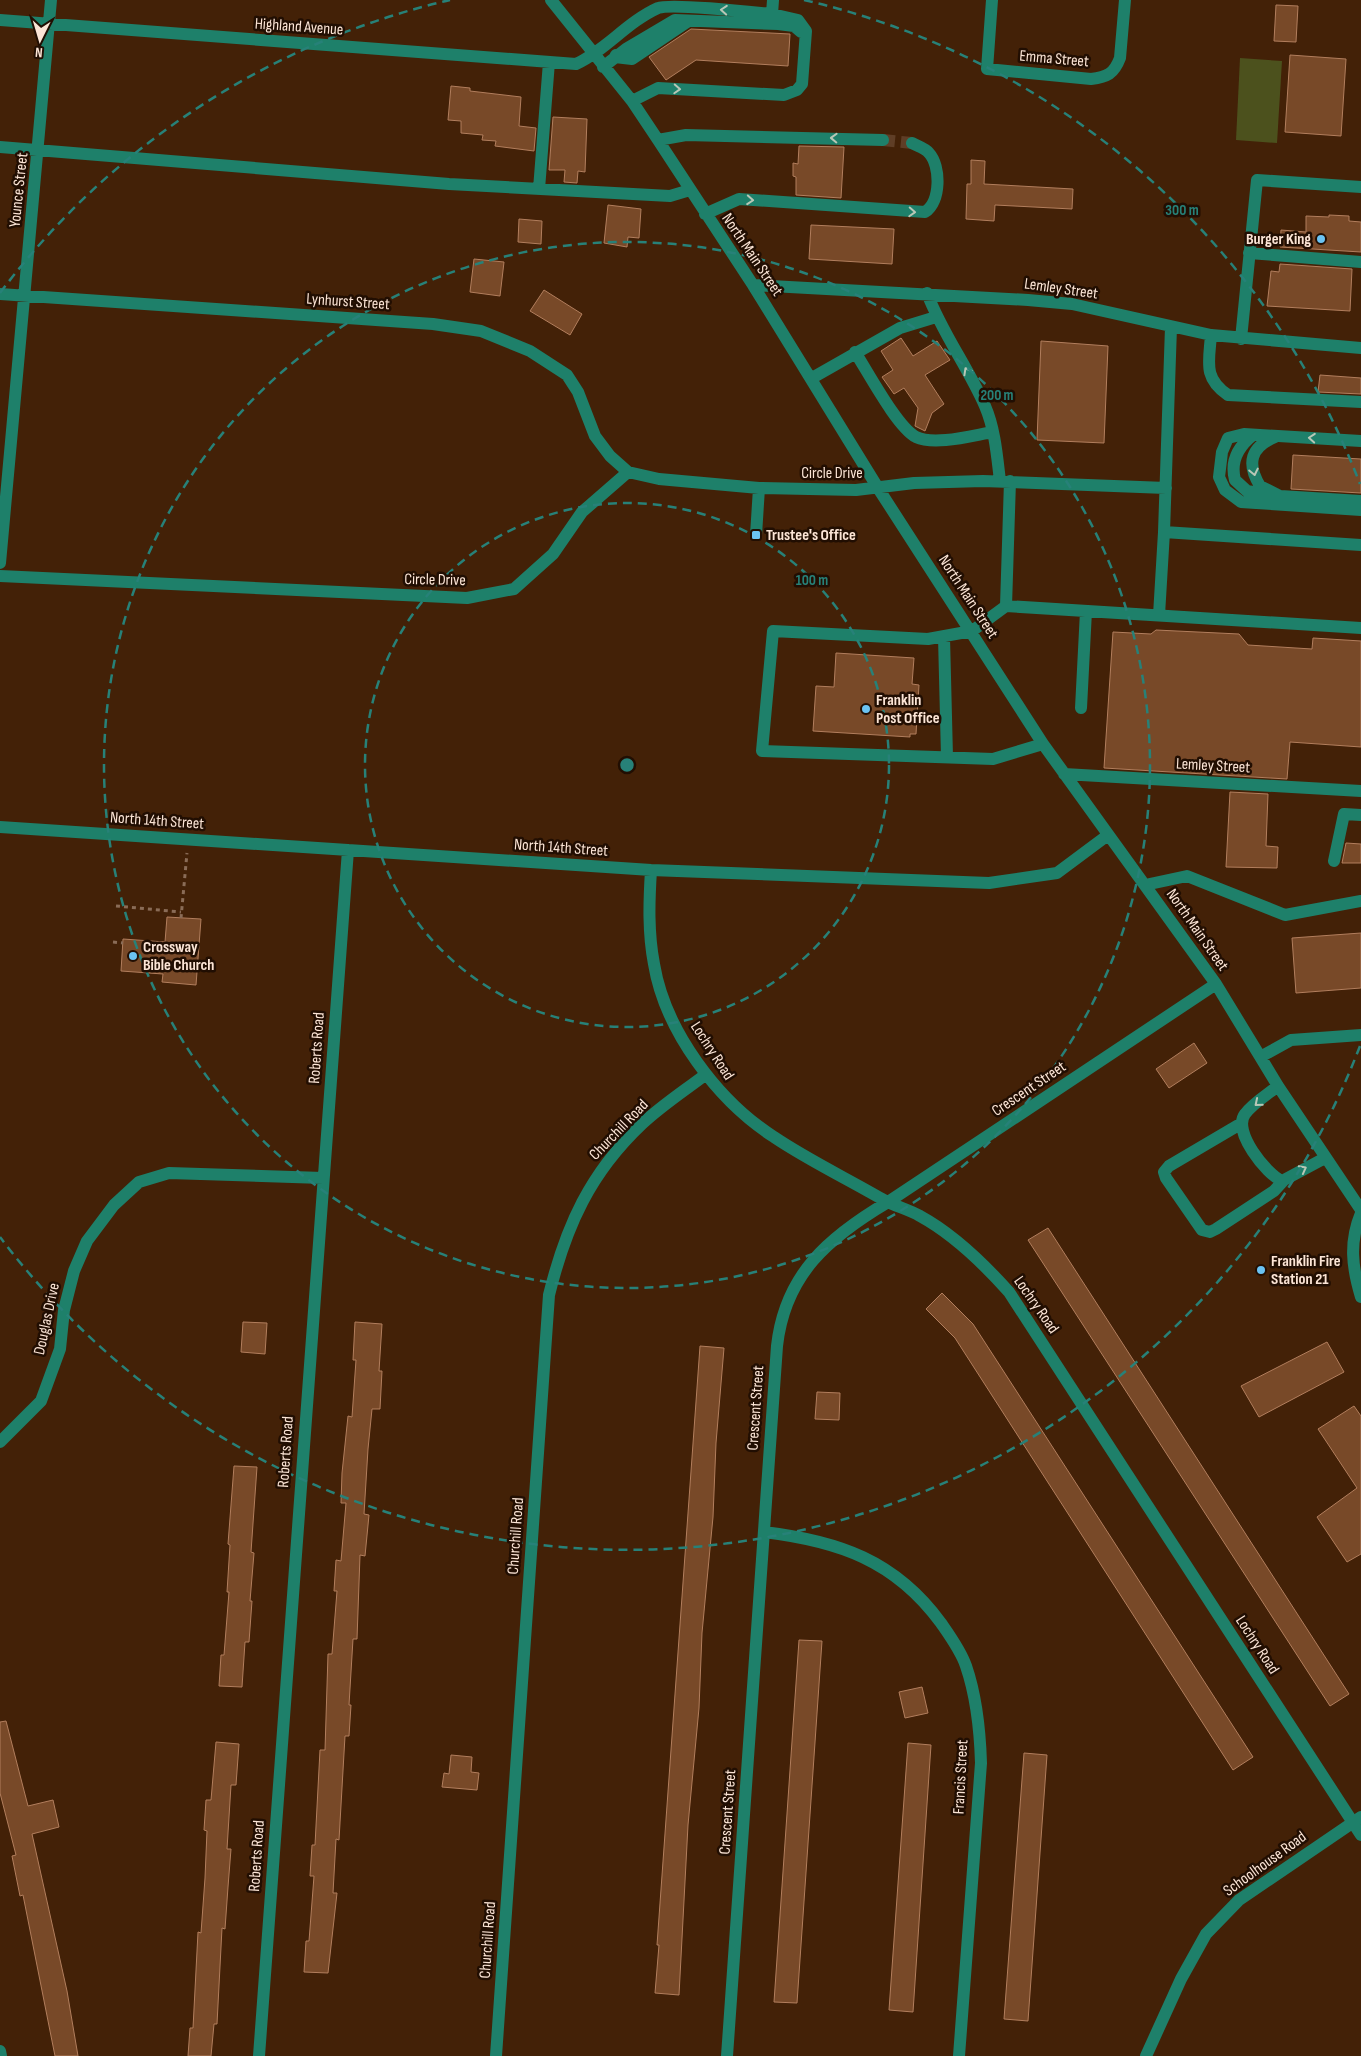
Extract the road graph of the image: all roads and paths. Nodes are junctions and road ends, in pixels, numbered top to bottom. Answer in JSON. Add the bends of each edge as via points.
{"nodes":[{"id":1,"x":51,"y":0,"type":"edge"},
{"id":2,"x":551,"y":0,"type":"edge"},
{"id":3,"x":774,"y":0,"type":"edge"},
{"id":4,"x":992,"y":0,"type":"edge"},
{"id":5,"x":1125,"y":0,"type":"edge"},
{"id":6,"x":690,"y":14,"type":"junction"},
{"id":7,"x":772,"y":14,"type":"junction"},
{"id":8,"x":0,"y":20,"type":"edge"},
{"id":9,"x":50,"y":24,"type":"junction"},
{"id":10,"x":806,"y":38,"type":"junction"},
{"id":11,"x":594,"y":56,"type":"junction"},
{"id":12,"x":615,"y":57,"type":"junction"},
{"id":13,"x":549,"y":62,"type":"junction"},
{"id":14,"x":603,"y":67,"type":"junction"},
{"id":15,"x":632,"y":101,"type":"junction"},
{"id":16,"x":658,"y":140,"type":"junction"},
{"id":17,"x":883,"y":140,"type":"tunnel mouth"},
{"id":18,"x":912,"y":143,"type":"tunnel mouth"},
{"id":19,"x":0,"y":147,"type":"edge"},
{"id":20,"x":39,"y":150,"type":"junction"},
{"id":21,"x":1361,"y":187,"type":"edge"},
{"id":22,"x":539,"y":189,"type":"junction"},
{"id":23,"x":690,"y":190,"type":"junction"},
{"id":24,"x":705,"y":214,"type":"junction"},
{"id":25,"x":1249,"y":253,"type":"junction"},
{"id":26,"x":1361,"y":262,"type":"edge"},
{"id":27,"x":753,"y":285,"type":"junction"},
{"id":28,"x":927,"y":293,"type":"junction"},
{"id":29,"x":0,"y":294,"type":"edge"},
{"id":30,"x":24,"y":296,"type":"junction"},
{"id":31,"x":936,"y":317,"type":"junction"},
{"id":32,"x":1171,"y":328,"type":"junction"},
{"id":33,"x":1211,"y":335,"type":"junction"},
{"id":34,"x":1241,"y":339,"type":"junction"},
{"id":35,"x":1361,"y":348,"type":"edge"},
{"id":36,"x":855,"y":352,"type":"junction"},
{"id":37,"x":812,"y":378,"type":"junction"},
{"id":38,"x":1361,"y":402,"type":"edge"},
{"id":39,"x":994,"y":432,"type":"junction"},
{"id":40,"x":1253,"y":435,"type":"junction"},
{"id":41,"x":1277,"y":436,"type":"junction"},
{"id":42,"x":1361,"y":441,"type":"edge"},
{"id":43,"x":628,"y":472,"type":"junction"},
{"id":44,"x":1005,"y":481,"type":"junction"},
{"id":45,"x":759,"y":488,"type":"junction"},
{"id":46,"x":878,"y":488,"type":"junction"},
{"id":47,"x":1166,"y":488,"type":"junction"},
{"id":48,"x":1280,"y":496,"type":"junction"},
{"id":49,"x":1361,"y":501,"type":"edge"},
{"id":50,"x":1361,"y":510,"type":"edge"},
{"id":51,"x":1164,"y":532,"type":"junction"},
{"id":52,"x":756,"y":535,"type":"dead end"},
{"id":53,"x":1361,"y":545,"type":"edge"},
{"id":54,"x":0,"y":563,"type":"edge"},
{"id":55,"x":0,"y":576,"type":"edge"},
{"id":56,"x":1006,"y":606,"type":"junction"},
{"id":57,"x":1086,"y":611,"type":"junction"},
{"id":58,"x":1159,"y":615,"type":"junction"},
{"id":59,"x":1361,"y":628,"type":"edge"},
{"id":60,"x":972,"y":631,"type":"junction"},
{"id":61,"x":944,"y":637,"type":"junction"},
{"id":62,"x":1081,"y":708,"type":"dead end"},
{"id":63,"x":1043,"y":744,"type":"junction"},
{"id":64,"x":947,"y":757,"type":"junction"},
{"id":65,"x":1064,"y":774,"type":"junction"},
{"id":66,"x":1361,"y":791,"type":"edge"},
{"id":67,"x":1361,"y":815,"type":"edge"},
{"id":68,"x":0,"y":827,"type":"edge"},
{"id":69,"x":1108,"y":835,"type":"junction"},
{"id":70,"x":188,"y":840,"type":"junction"},
{"id":71,"x":348,"y":850,"type":"junction"},
{"id":72,"x":1334,"y":861,"type":"dead end"},
{"id":73,"x":651,"y":870,"type":"junction"},
{"id":74,"x":1145,"y":885,"type":"junction"},
{"id":75,"x":1361,"y":901,"type":"edge"},
{"id":76,"x":116,"y":906,"type":"dead end"},
{"id":77,"x":182,"y":912,"type":"junction"},
{"id":78,"x":181,"y":918,"type":"dead end"},
{"id":79,"x":113,"y":942,"type":"dead end"},
{"id":80,"x":123,"y":943,"type":"dead end"},
{"id":81,"x":1216,"y":984,"type":"junction"},
{"id":82,"x":1361,"y":1036,"type":"edge"},
{"id":83,"x":1262,"y":1056,"type":"junction"},
{"id":84,"x":705,"y":1075,"type":"junction"},
{"id":85,"x":1278,"y":1086,"type":"junction"},
{"id":86,"x":1242,"y":1123,"type":"junction"},
{"id":87,"x":1324,"y":1158,"type":"junction"},
{"id":88,"x":323,"y":1178,"type":"junction"},
{"id":89,"x":1282,"y":1181,"type":"junction"},
{"id":90,"x":888,"y":1202,"type":"junction"},
{"id":91,"x":1361,"y":1212,"type":"edge"},
{"id":92,"x":1361,"y":1297,"type":"edge"},
{"id":93,"x":0,"y":1442,"type":"edge"},
{"id":94,"x":764,"y":1532,"type":"junction"},
{"id":95,"x":1357,"y":1820,"type":"edge"},
{"id":96,"x":1361,"y":1835,"type":"edge"},
{"id":97,"x":0,"y":2051,"type":"edge"},
{"id":98,"x":1,"y":2056,"type":"edge"},
{"id":99,"x":259,"y":2056,"type":"edge"},
{"id":100,"x":496,"y":2056,"type":"edge"},
{"id":101,"x":727,"y":2056,"type":"edge"},
{"id":102,"x":959,"y":2056,"type":"edge"},
{"id":103,"x":1146,"y":2056,"type":"edge"}],
"edges":[{"from":1,"to":9,"type":"street","name":"Younce Street"},
{"from":2,"to":11,"type":"street","name":"North Main Street"},
{"from":3,"to":7,"type":"street"},
{"from":4,"to":5,"type":"street","name":"Emma Street","via":[[986,69],[1091,79],[1104,78],[1117,66]]},
{"from":7,"to":6,"type":"street","one_way":true},
{"from":6,"to":10,"type":"street","via":[[794,26]]},
{"from":6,"to":11,"type":"street","via":[[660,7]]},
{"from":6,"to":12,"type":"street","via":[[632,59]]},
{"from":6,"to":12,"type":"street","via":[[669,13],[622,43]]},
{"from":7,"to":10,"type":"street","via":[[798,20],[806,31]]},
{"from":8,"to":9,"type":"street","name":"Highland Avenue"},
{"from":9,"to":13,"type":"street","name":"Highland Avenue"},
{"from":9,"to":20,"type":"street","name":"Younce Street"},
{"from":15,"to":10,"type":"street","one_way":true,"via":[[658,88],[792,93],[802,84]]},
{"from":11,"to":13,"type":"street","name":"Highland Avenue","via":[[576,64]]},
{"from":11,"to":14,"type":"street","name":"North Main Street"},
{"from":12,"to":14,"type":"street"},
{"from":13,"to":22,"type":"street"},
{"from":14,"to":15,"type":"street","name":"North Main Street"},
{"from":15,"to":16,"type":"street","name":"North Main Street"},
{"from":17,"to":16,"type":"street","one_way":true,"via":[[686,135]]},
{"from":16,"to":23,"type":"street","name":"North Main Street"},
{"from":24,"to":18,"type":"street","one_way":true,"via":[[739,199],[926,212],[937,193],[934,160],[928,151]]},
{"from":19,"to":20,"type":"street"},
{"from":20,"to":22,"type":"street","via":[[439,184]]},
{"from":20,"to":30,"type":"street","name":"Younce Street"},
{"from":21,"to":25,"type":"street","via":[[1257,180]]},
{"from":22,"to":23,"type":"street","via":[[670,196]]},
{"from":23,"to":24,"type":"street","name":"North Main Street"},
{"from":24,"to":27,"type":"street","name":"North Main Street"},
{"from":25,"to":26,"type":"street"},
{"from":25,"to":34,"type":"street"},
{"from":27,"to":28,"type":"street","name":"Lemley Street"},
{"from":27,"to":37,"type":"street","name":"North Main Street"},
{"from":28,"to":31,"type":"street"},
{"from":28,"to":32,"type":"street","name":"Lemley Street","via":[[1072,304]]},
{"from":29,"to":30,"type":"street","name":"Lynhurst Street"},
{"from":30,"to":43,"type":"street","name":"Lynhurst Street","via":[[433,324],[481,331],[530,351],[567,376],[578,392],[595,436]]},
{"from":30,"to":54,"type":"street","name":"Younce Street"},
{"from":31,"to":36,"type":"street","via":[[900,328]]},
{"from":39,"to":31,"type":"street","one_way":true,"via":[[982,400]]},
{"from":32,"to":33,"type":"street","name":"Lemley Street"},
{"from":32,"to":47,"type":"street"},
{"from":33,"to":34,"type":"street","name":"Lemley Street"},
{"from":33,"to":38,"type":"street","via":[[1210,377],[1213,384],[1228,395]]},
{"from":34,"to":35,"type":"street","name":"Lemley Street"},
{"from":36,"to":37,"type":"street"},
{"from":36,"to":39,"type":"street","via":[[900,422],[917,437],[945,440]]},
{"from":37,"to":46,"type":"street","name":"North Main Street"},
{"from":39,"to":44,"type":"street"},
{"from":40,"to":41,"type":"street"},
{"from":40,"to":48,"type":"street","via":[[1238,451],[1234,462],[1235,480],[1247,492]]},
{"from":40,"to":50,"type":"street","via":[[1228,438],[1222,452],[1219,477],[1225,490],[1241,502]]},
{"from":42,"to":41,"type":"street","one_way":true},
{"from":41,"to":48,"type":"street","one_way":true,"via":[[1256,449],[1252,468],[1260,486]]},
{"from":43,"to":45,"type":"street","name":"Circle Drive","via":[[659,479]]},
{"from":43,"to":55,"type":"street","name":"Circle Drive","via":[[582,512],[553,554],[514,589],[467,598]]},
{"from":44,"to":46,"type":"street","name":"Circle Drive","via":[[914,483]]},
{"from":44,"to":47,"type":"street","name":"Circle Drive"},
{"from":44,"to":56,"type":"street"},
{"from":45,"to":46,"type":"street","name":"Circle Drive"},
{"from":45,"to":52,"type":"street"},
{"from":46,"to":60,"type":"street","name":"North Main Street"},
{"from":47,"to":51,"type":"street"},
{"from":48,"to":49,"type":"street"},
{"from":51,"to":53,"type":"street"},
{"from":51,"to":58,"type":"street"},
{"from":56,"to":57,"type":"street"},
{"from":56,"to":60,"type":"street"},
{"from":57,"to":58,"type":"street"},
{"from":57,"to":62,"type":"street"},
{"from":58,"to":59,"type":"street"},
{"from":60,"to":61,"type":"street"},
{"from":60,"to":63,"type":"street","name":"North Main Street"},
{"from":61,"to":64,"type":"street"},
{"from":61,"to":64,"type":"street","via":[[928,639],[773,631],[762,750]]},
{"from":63,"to":64,"type":"street","via":[[993,759]]},
{"from":63,"to":65,"type":"street","name":"North Main Street"},
{"from":65,"to":66,"type":"street","name":"Lemley Street"},
{"from":65,"to":69,"type":"street","name":"North Main Street"},
{"from":67,"to":72,"type":"street","via":[[1344,814]]},
{"from":68,"to":70,"type":"street","name":"North 14th Street"},
{"from":69,"to":73,"type":"street","name":"North 14th Street","via":[[1056,873],[989,883]]},
{"from":69,"to":74,"type":"street","name":"North Main Street"},
{"from":70,"to":71,"type":"street","name":"North 14th Street"},
{"from":70,"to":77,"type":"path"},
{"from":71,"to":73,"type":"street","name":"North 14th Street"},
{"from":71,"to":88,"type":"street","name":"Roberts Road"},
{"from":73,"to":84,"type":"street","name":"Lochry Road","via":[[648,918],[654,966],[668,1012]]},
{"from":74,"to":75,"type":"street","via":[[1187,876],[1285,915]]},
{"from":74,"to":81,"type":"street","name":"North Main Street"},
{"from":76,"to":77,"type":"path"},
{"from":77,"to":78,"type":"path"},
{"from":79,"to":80,"type":"path"},
{"from":81,"to":83,"type":"street","name":"North Main Street"},
{"from":81,"to":90,"type":"street","name":"Crescent Street"},
{"from":82,"to":83,"type":"street","via":[[1291,1040]]},
{"from":83,"to":85,"type":"street","name":"North Main Street"},
{"from":84,"to":90,"type":"street","name":"Lochry Road","via":[[720,1093],[774,1137]]},
{"from":84,"to":100,"type":"street","name":"Churchill Road","via":[[642,1124],[593,1181],[566,1234],[549,1295]]},
{"from":85,"to":86,"type":"street","one_way":true,"via":[[1244,1114]]},
{"from":85,"to":87,"type":"street","name":"North Main Street"},
{"from":86,"to":89,"type":"street","via":[[1253,1152],[1266,1170]]},
{"from":86,"to":89,"type":"street","via":[[1169,1166],[1164,1172],[1166,1178],[1202,1230],[1210,1232],[1274,1191]]},
{"from":89,"to":87,"type":"street","one_way":true},
{"from":87,"to":91,"type":"street","name":"North Main Street"},
{"from":88,"to":93,"type":"street","name":"Douglas Drive","via":[[169,1173],[139,1182],[114,1205],[86,1241],[64,1310],[60,1349],[41,1401]]},
{"from":88,"to":99,"type":"street","name":"Roberts Road"},
{"from":90,"to":94,"type":"street","name":"Crescent Street","via":[[854,1222],[812,1261],[793,1286],[784,1305],[777,1346]]},
{"from":90,"to":95,"type":"street","name":"Lochry Road","via":[[921,1216],[970,1252],[1009,1292]]},
{"from":91,"to":92,"type":"street","name":"North Main Street","via":[[1354,1230],[1352,1253]]},
{"from":94,"to":101,"type":"street","name":"Crescent Street"},
{"from":94,"to":102,"type":"street","name":"Francis Street","via":[[806,1537],[854,1552],[889,1572],[929,1607],[965,1664],[978,1718],[981,1763]]},
{"from":95,"to":96,"type":"street","name":"Lochry Road"},
{"from":95,"to":103,"type":"street","name":"Schoolhouse Road","via":[[1239,1900],[1206,1934],[1181,1979]]},
{"from":97,"to":98,"type":"street"}]}
